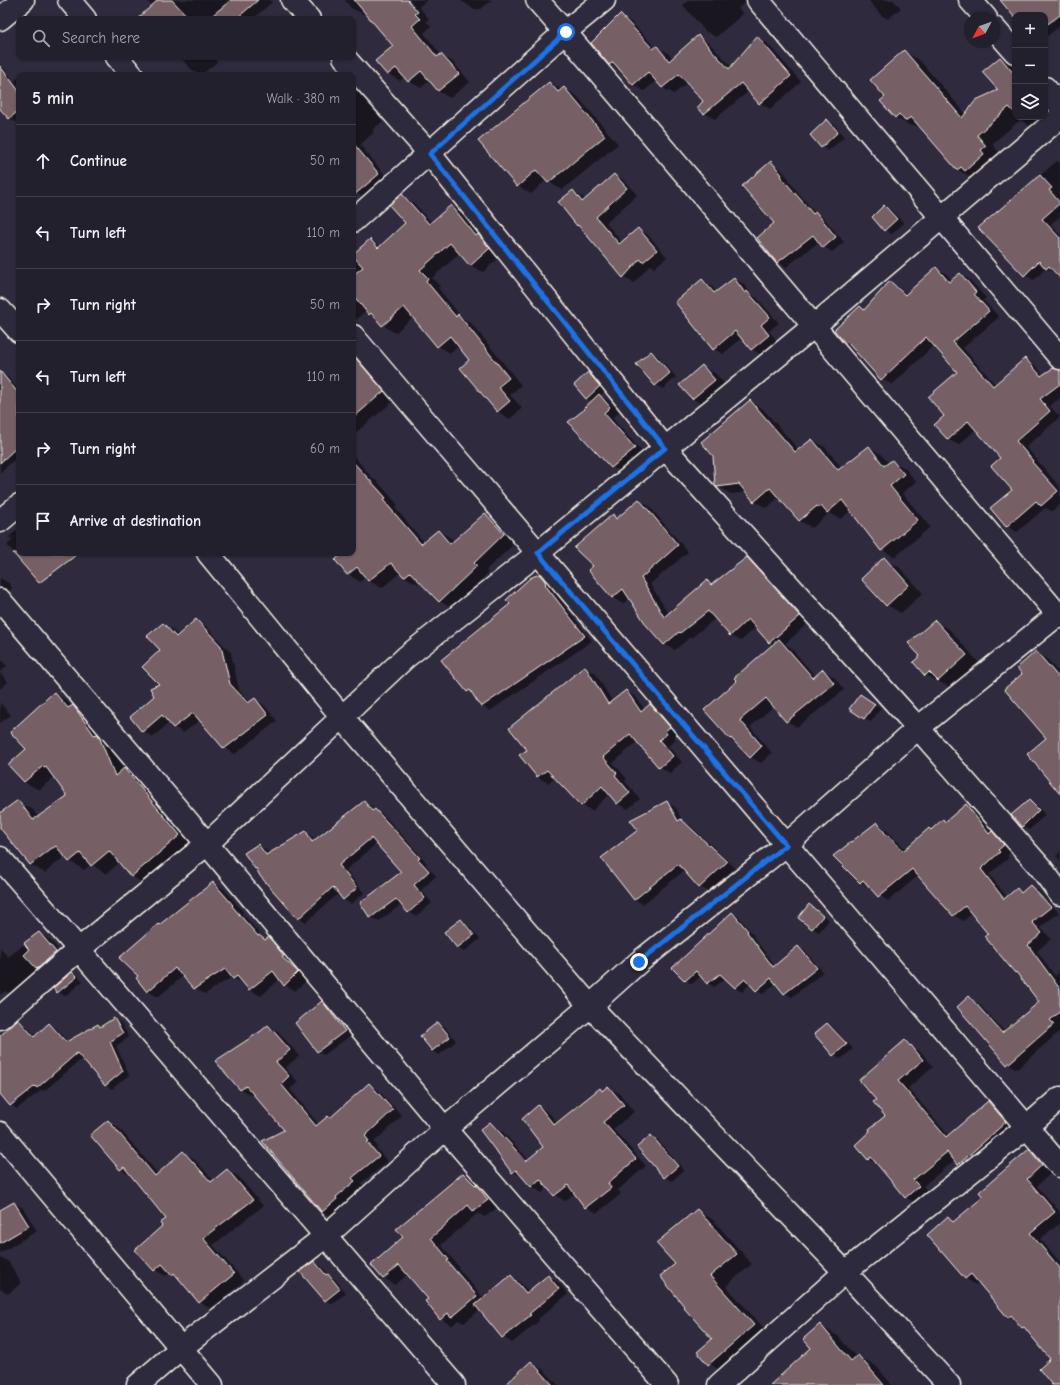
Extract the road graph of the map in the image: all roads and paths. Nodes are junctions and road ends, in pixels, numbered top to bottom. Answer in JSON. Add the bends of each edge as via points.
{"nodes":[{"id":1,"x":23,"y":0,"type":"edge"},
{"id":2,"x":69,"y":0,"type":"edge"},
{"id":3,"x":292,"y":0,"type":"edge"},
{"id":4,"x":536,"y":0,"type":"edge"},
{"id":5,"x":604,"y":0,"type":"edge"},
{"id":6,"x":758,"y":0,"type":"edge"},
{"id":7,"x":970,"y":0,"type":"edge"},
{"id":8,"x":981,"y":12,"type":"edge"},
{"id":9,"x":82,"y":16,"type":"edge"},
{"id":10,"x":306,"y":16,"type":"edge"},
{"id":11,"x":0,"y":19,"type":"edge"},
{"id":12,"x":566,"y":32,"type":"junction"},
{"id":13,"x":1000,"y":35,"type":"edge"},
{"id":14,"x":1012,"y":49,"type":"edge"},
{"id":15,"x":120,"y":60,"type":"edge"},
{"id":16,"x":347,"y":60,"type":"edge"},
{"id":17,"x":130,"y":72,"type":"edge"},
{"id":18,"x":1048,"y":92,"type":"edge"},
{"id":19,"x":1060,"y":106,"type":"edge"},
{"id":20,"x":1060,"y":117,"type":"edge"},
{"id":21,"x":430,"y":154,"type":"junction"},
{"id":22,"x":941,"y":217,"type":"junction"},
{"id":23,"x":356,"y":218,"type":"edge"},
{"id":24,"x":0,"y":310,"type":"edge"},
{"id":25,"x":814,"y":326,"type":"junction"},
{"id":26,"x":16,"y":329,"type":"edge"},
{"id":27,"x":356,"y":340,"type":"edge"},
{"id":28,"x":1060,"y":358,"type":"edge"},
{"id":29,"x":665,"y":448,"type":"junction"},
{"id":30,"x":16,"y":508,"type":"edge"},
{"id":31,"x":0,"y":521,"type":"edge"},
{"id":32,"x":538,"y":553,"type":"junction"},
{"id":33,"x":210,"y":556,"type":"edge"},
{"id":34,"x":0,"y":600,"type":"edge"},
{"id":35,"x":1059,"y":615,"type":"edge"},
{"id":36,"x":342,"y":717,"type":"junction"},
{"id":37,"x":918,"y":728,"type":"junction"},
{"id":38,"x":207,"y":844,"type":"junction"},
{"id":39,"x":786,"y":845,"type":"junction"},
{"id":40,"x":0,"y":858,"type":"edge"},
{"id":41,"x":1060,"y":894,"type":"edge"},
{"id":42,"x":78,"y":950,"type":"junction"},
{"id":43,"x":590,"y":1006,"type":"junction"},
{"id":44,"x":0,"y":1018,"type":"edge"},
{"id":45,"x":1060,"y":1098,"type":"edge"},
{"id":46,"x":1027,"y":1127,"type":"junction"},
{"id":47,"x":445,"y":1129,"type":"junction"},
{"id":48,"x":0,"y":1133,"type":"edge"},
{"id":49,"x":1060,"y":1166,"type":"edge"},
{"id":50,"x":326,"y":1236,"type":"junction"},
{"id":51,"x":844,"y":1272,"type":"junction"},
{"id":52,"x":181,"y":1348,"type":"junction"},
{"id":53,"x":138,"y":1385,"type":"edge"},
{"id":54,"x":212,"y":1385,"type":"edge"},
{"id":55,"x":454,"y":1385,"type":"edge"},
{"id":56,"x":667,"y":1385,"type":"edge"},
{"id":57,"x":719,"y":1385,"type":"edge"},
{"id":58,"x":949,"y":1385,"type":"edge"}],
"edges":[{"from":1,"to":11,"type":"street"},
{"from":2,"to":9,"type":"street"},
{"from":3,"to":10,"type":"street"},
{"from":4,"to":12,"type":"street"},
{"from":5,"to":12,"type":"street"},
{"from":6,"to":22,"type":"street"},
{"from":7,"to":8,"type":"street"},
{"from":12,"to":21,"type":"street"},
{"from":12,"to":25,"type":"street"},
{"from":13,"to":14,"type":"street"},
{"from":15,"to":17,"type":"street"},
{"from":16,"to":21,"type":"street"},
{"from":18,"to":19,"type":"street"},
{"from":20,"to":22,"type":"street"},
{"from":21,"to":23,"type":"street"},
{"from":21,"to":29,"type":"street"},
{"from":22,"to":25,"type":"street"},
{"from":22,"to":28,"type":"street"},
{"from":24,"to":26,"type":"street"},
{"from":25,"to":29,"type":"street"},
{"from":25,"to":35,"type":"street"},
{"from":27,"to":32,"type":"street"},
{"from":29,"to":32,"type":"street"},
{"from":29,"to":37,"type":"street"},
{"from":30,"to":31,"type":"street"},
{"from":32,"to":36,"type":"street","via":[[406,657]]},
{"from":32,"to":39,"type":"street"},
{"from":33,"to":36,"type":"street"},
{"from":34,"to":38,"type":"street"},
{"from":35,"to":37,"type":"street"},
{"from":36,"to":38,"type":"street"},
{"from":36,"to":43,"type":"street"},
{"from":37,"to":39,"type":"street"},
{"from":37,"to":41,"type":"street","via":[[1041,868]]},
{"from":38,"to":42,"type":"street"},
{"from":38,"to":47,"type":"street"},
{"from":39,"to":43,"type":"street","via":[[639,962]]},
{"from":39,"to":46,"type":"street"},
{"from":40,"to":42,"type":"street"},
{"from":42,"to":44,"type":"street"},
{"from":42,"to":50,"type":"street"},
{"from":43,"to":47,"type":"street"},
{"from":43,"to":51,"type":"street"},
{"from":45,"to":46,"type":"street"},
{"from":46,"to":49,"type":"street"},
{"from":46,"to":51,"type":"street"},
{"from":47,"to":50,"type":"street"},
{"from":47,"to":56,"type":"street"},
{"from":48,"to":52,"type":"street"},
{"from":50,"to":52,"type":"street"},
{"from":50,"to":55,"type":"street"},
{"from":51,"to":57,"type":"street"},
{"from":51,"to":58,"type":"street"},
{"from":52,"to":53,"type":"street"},
{"from":52,"to":54,"type":"street"}]}
